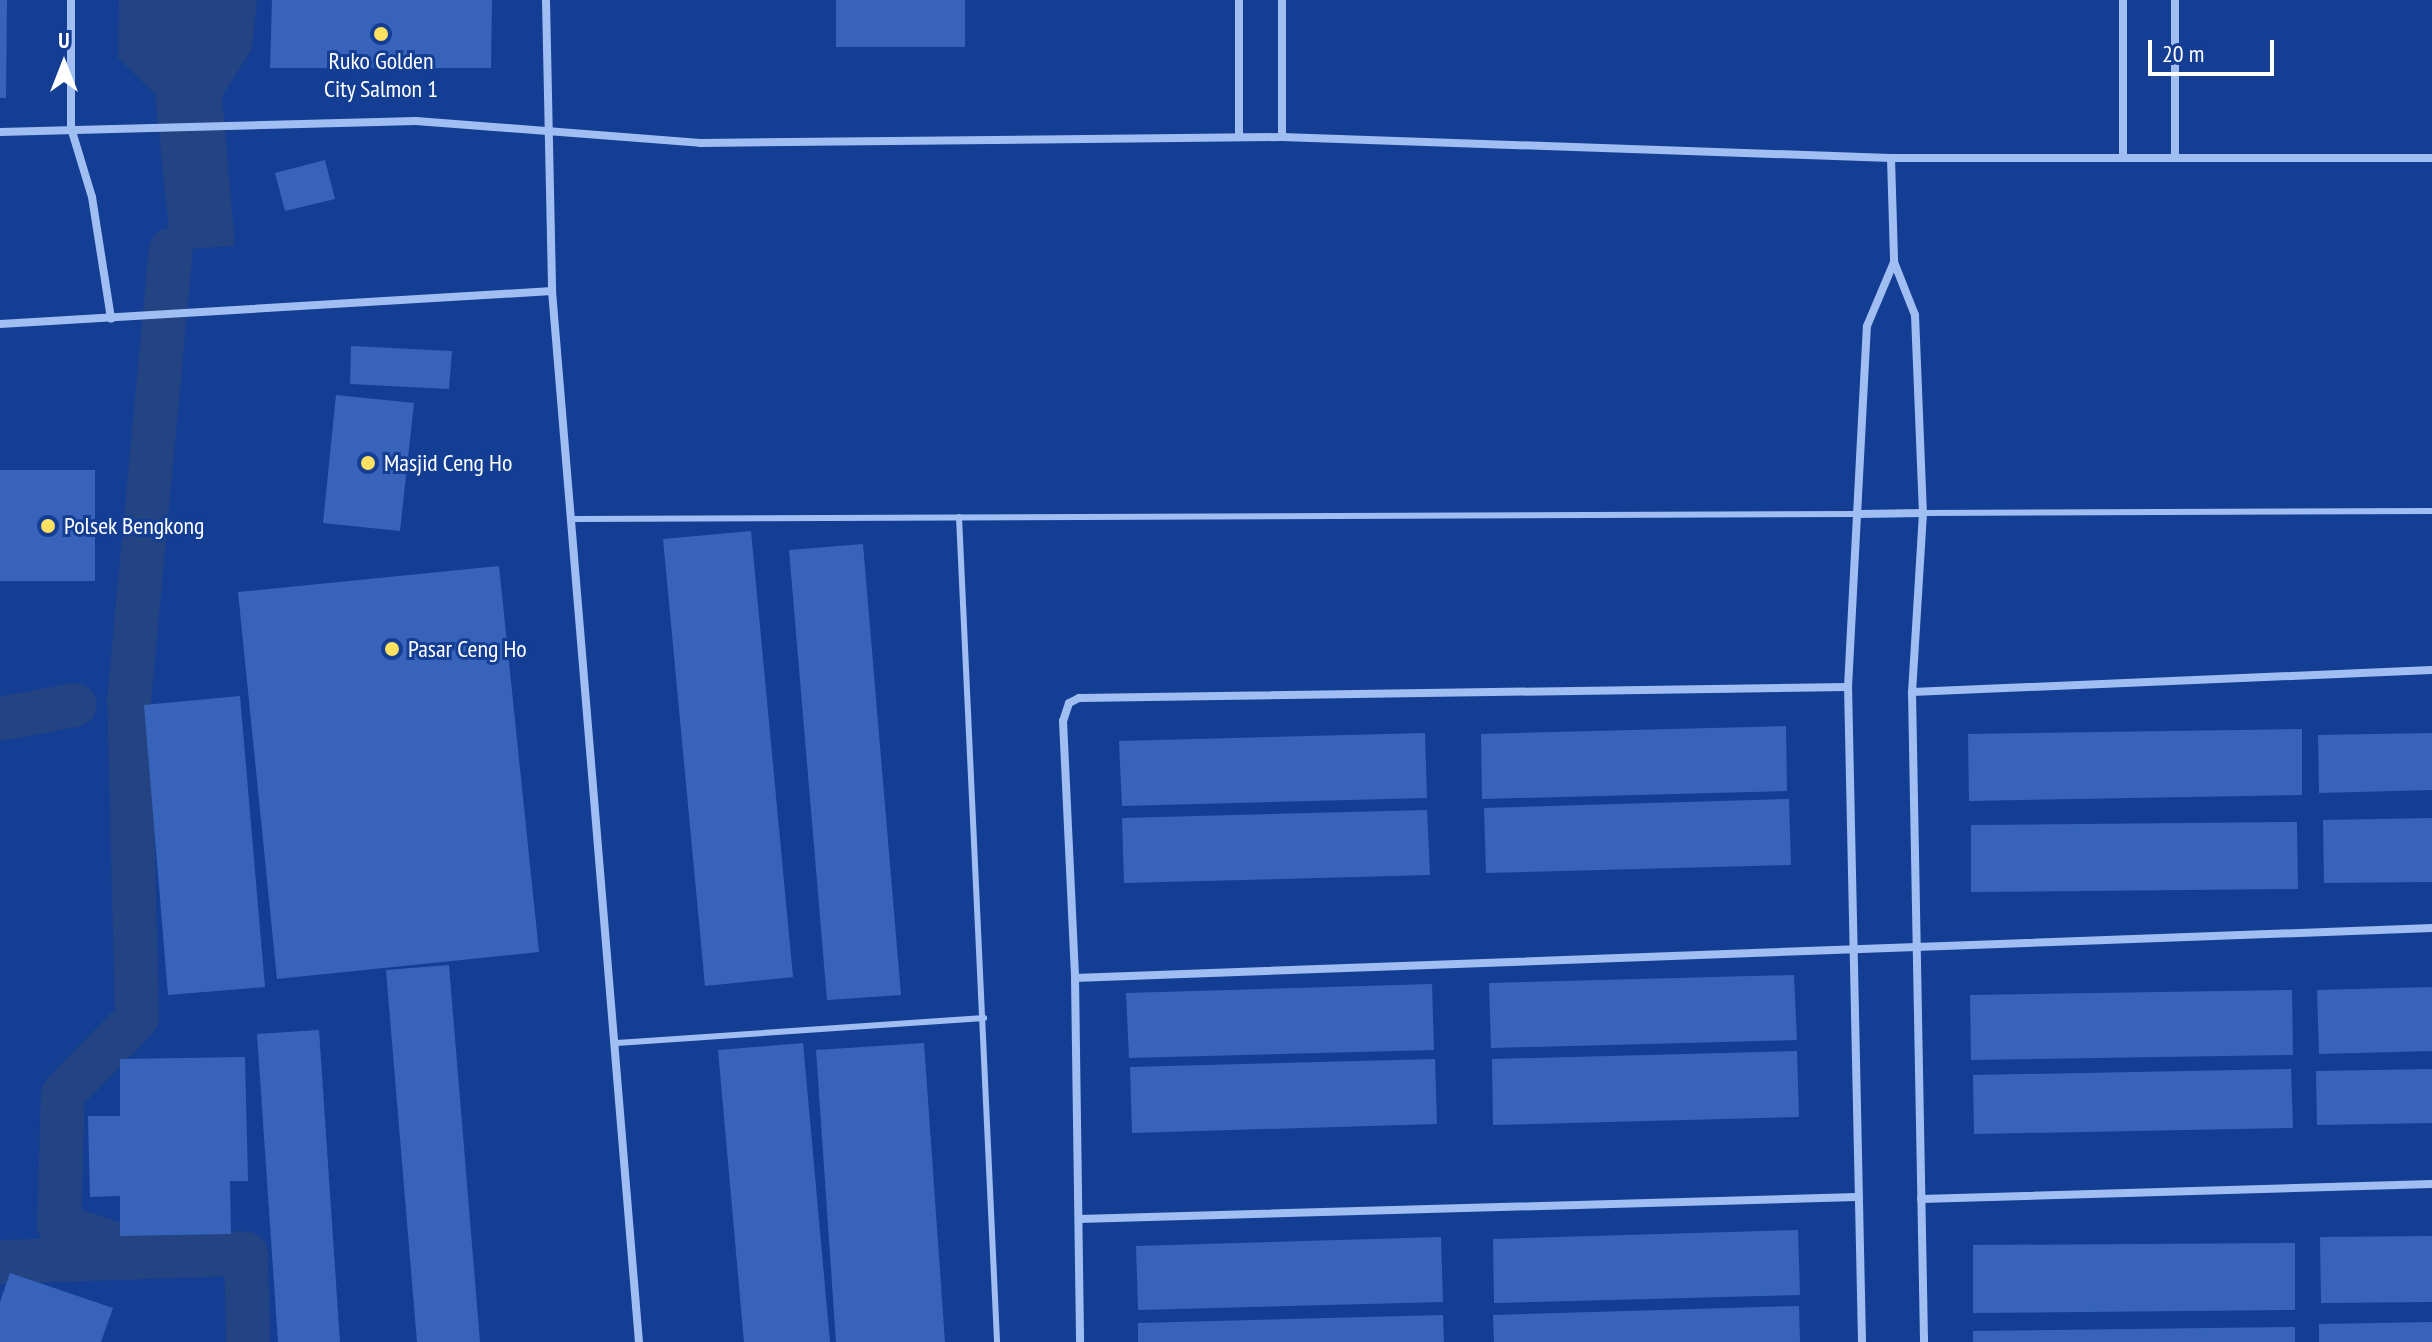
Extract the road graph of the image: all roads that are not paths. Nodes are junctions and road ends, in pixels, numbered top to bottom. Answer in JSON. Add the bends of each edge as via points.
{"nodes":[{"id":1,"x":71,"y":0,"type":"edge"},
{"id":2,"x":546,"y":0,"type":"edge"},
{"id":3,"x":1239,"y":0,"type":"edge"},
{"id":4,"x":1282,"y":0,"type":"edge"},
{"id":5,"x":2123,"y":0,"type":"edge"},
{"id":6,"x":2175,"y":0,"type":"edge"},
{"id":7,"x":71,"y":128,"type":"junction"},
{"id":8,"x":546,"y":130,"type":"junction"},
{"id":9,"x":0,"y":132,"type":"edge"},
{"id":10,"x":1239,"y":137,"type":"junction"},
{"id":11,"x":1282,"y":137,"type":"junction"},
{"id":12,"x":1891,"y":158,"type":"junction"},
{"id":13,"x":2123,"y":158,"type":"junction"},
{"id":14,"x":2175,"y":158,"type":"junction"},
{"id":15,"x":2432,"y":158,"type":"edge"},
{"id":16,"x":1894,"y":262,"type":"junction"},
{"id":17,"x":552,"y":291,"type":"junction"},
{"id":18,"x":111,"y":319,"type":"junction"},
{"id":19,"x":0,"y":324,"type":"edge"},
{"id":20,"x":2432,"y":511,"type":"edge"},
{"id":21,"x":1923,"y":513,"type":"junction"},
{"id":22,"x":1860,"y":514,"type":"junction"},
{"id":23,"x":959,"y":517,"type":"junction"},
{"id":24,"x":572,"y":519,"type":"junction"},
{"id":25,"x":2432,"y":670,"type":"edge"},
{"id":26,"x":1848,"y":687,"type":"junction"},
{"id":27,"x":1912,"y":692,"type":"junction"},
{"id":28,"x":2432,"y":928,"type":"edge"},
{"id":29,"x":1851,"y":949,"type":"junction"},
{"id":30,"x":1916,"y":950,"type":"junction"},
{"id":31,"x":1075,"y":978,"type":"junction"},
{"id":32,"x":984,"y":1018,"type":"junction"},
{"id":33,"x":617,"y":1043,"type":"junction"},
{"id":34,"x":2432,"y":1184,"type":"edge"},
{"id":35,"x":1857,"y":1197,"type":"junction"},
{"id":36,"x":1921,"y":1199,"type":"junction"},
{"id":37,"x":1079,"y":1219,"type":"junction"},
{"id":38,"x":639,"y":1342,"type":"edge"},
{"id":39,"x":997,"y":1342,"type":"edge"},
{"id":40,"x":1080,"y":1342,"type":"edge"},
{"id":41,"x":1862,"y":1342,"type":"edge"},
{"id":42,"x":1924,"y":1342,"type":"edge"}],
"edges":[{"from":1,"to":7,"type":"street"},
{"from":2,"to":8,"type":"street"},
{"from":3,"to":10,"type":"street"},
{"from":4,"to":11,"type":"street"},
{"from":5,"to":13,"type":"street"},
{"from":6,"to":14,"type":"street"},
{"from":7,"to":8,"type":"street","via":[[416,121]]},
{"from":7,"to":9,"type":"street"},
{"from":7,"to":18,"type":"street","via":[[92,197]]},
{"from":8,"to":10,"type":"street","via":[[700,143]]},
{"from":8,"to":17,"type":"street"},
{"from":10,"to":11,"type":"street"},
{"from":11,"to":12,"type":"street"},
{"from":12,"to":13,"type":"street"},
{"from":12,"to":16,"type":"street"},
{"from":13,"to":14,"type":"street"},
{"from":14,"to":15,"type":"street"},
{"from":16,"to":21,"type":"street","via":[[1915,315]]},
{"from":16,"to":22,"type":"street","via":[[1867,326]]},
{"from":17,"to":18,"type":"street"},
{"from":17,"to":24,"type":"street"},
{"from":18,"to":19,"type":"street"},
{"from":20,"to":21,"type":"lane"},
{"from":21,"to":22,"type":"street"},
{"from":21,"to":27,"type":"street"},
{"from":22,"to":23,"type":"lane"},
{"from":22,"to":26,"type":"street"},
{"from":23,"to":24,"type":"lane"},
{"from":23,"to":32,"type":"lane"},
{"from":24,"to":33,"type":"street"},
{"from":25,"to":27,"type":"street"},
{"from":26,"to":29,"type":"street"},
{"from":26,"to":31,"type":"street","via":[[1079,698],[1069,703],[1063,721]]},
{"from":27,"to":30,"type":"street"},
{"from":28,"to":30,"type":"street"},
{"from":29,"to":30,"type":"street"},
{"from":29,"to":31,"type":"street"},
{"from":29,"to":35,"type":"street"},
{"from":30,"to":36,"type":"street"},
{"from":31,"to":37,"type":"street"},
{"from":32,"to":33,"type":"lane"},
{"from":32,"to":39,"type":"lane"},
{"from":33,"to":38,"type":"street"},
{"from":34,"to":36,"type":"street"},
{"from":35,"to":37,"type":"street"},
{"from":35,"to":41,"type":"street"},
{"from":36,"to":42,"type":"street"},
{"from":37,"to":40,"type":"street"}]}
